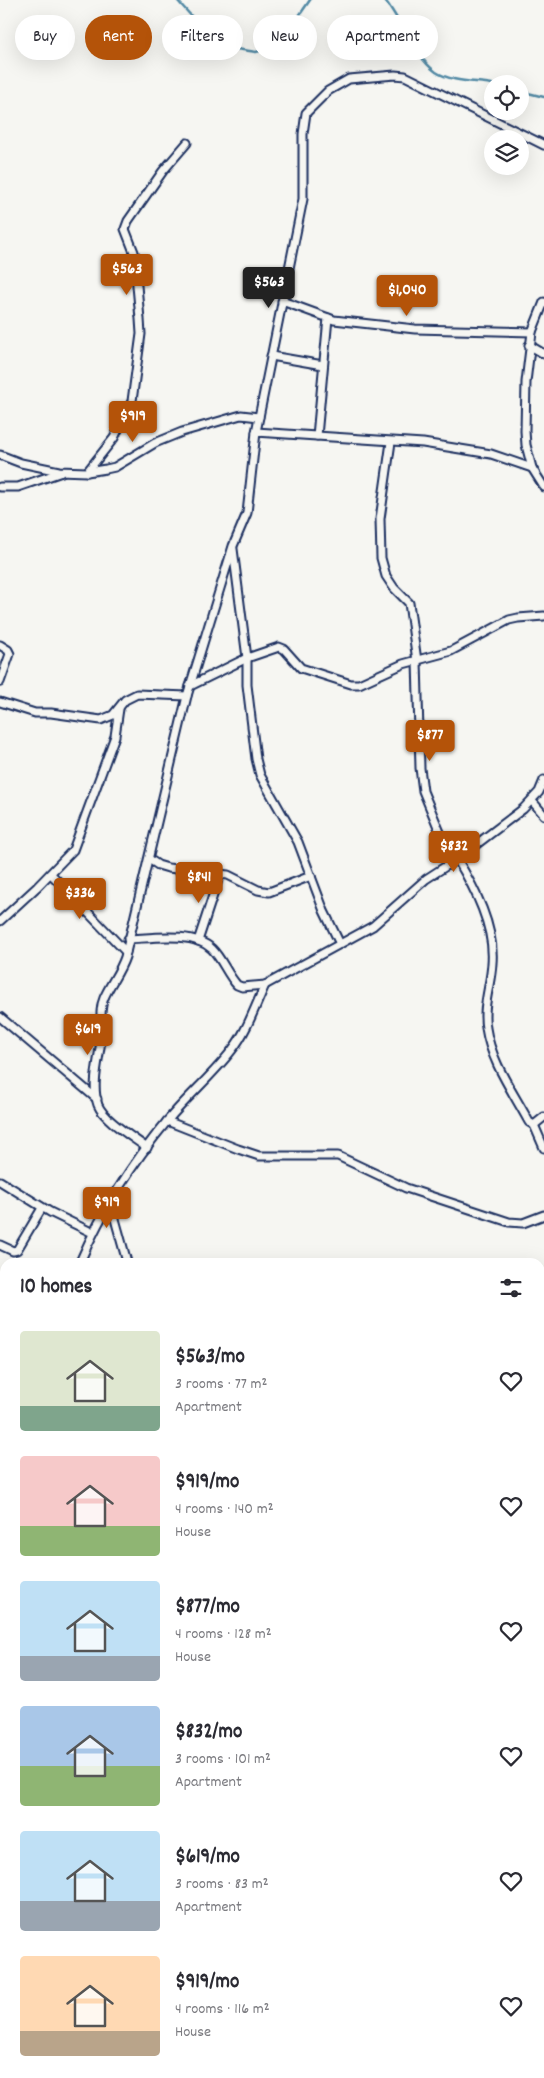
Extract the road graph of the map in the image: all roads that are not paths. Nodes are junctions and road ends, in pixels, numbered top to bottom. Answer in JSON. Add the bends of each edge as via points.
{"nodes":[{"id":1,"x":187,"y":143,"type":"dead end"},
{"id":2,"x":544,"y":145,"type":"edge"},
{"id":3,"x":282,"y":301,"type":"junction"},
{"id":4,"x":544,"y":302,"type":"edge"},
{"id":5,"x":328,"y":318,"type":"junction"},
{"id":6,"x":532,"y":332,"type":"junction"},
{"id":7,"x":529,"y":345,"type":"junction"},
{"id":8,"x":544,"y":354,"type":"edge"},
{"id":9,"x":271,"y":356,"type":"junction"},
{"id":10,"x":323,"y":365,"type":"junction"},
{"id":11,"x":259,"y":417,"type":"junction"},
{"id":12,"x":256,"y":432,"type":"junction"},
{"id":13,"x":317,"y":436,"type":"junction"},
{"id":14,"x":391,"y":442,"type":"junction"},
{"id":15,"x":0,"y":455,"type":"edge"},
{"id":16,"x":532,"y":468,"type":"junction"},
{"id":17,"x":64,"y":471,"type":"junction"},
{"id":18,"x":87,"y":472,"type":"junction"},
{"id":19,"x":0,"y":487,"type":"edge"},
{"id":20,"x":544,"y":487,"type":"edge"},
{"id":21,"x":233,"y":546,"type":"junction"},
{"id":22,"x":544,"y":616,"type":"edge"},
{"id":23,"x":0,"y":645,"type":"edge"},
{"id":24,"x":247,"y":658,"type":"junction"},
{"id":25,"x":417,"y":661,"type":"junction"},
{"id":26,"x":0,"y":682,"type":"edge"},
{"id":27,"x":190,"y":686,"type":"junction"},
{"id":28,"x":187,"y":696,"type":"junction"},
{"id":29,"x":0,"y":702,"type":"edge"},
{"id":30,"x":119,"y":709,"type":"junction"},
{"id":31,"x":544,"y":780,"type":"edge"},
{"id":32,"x":532,"y":800,"type":"junction"},
{"id":33,"x":544,"y":815,"type":"edge"},
{"id":34,"x":148,"y":859,"type":"junction"},
{"id":35,"x":455,"y":860,"type":"junction"},
{"id":36,"x":51,"y":874,"type":"junction"},
{"id":37,"x":220,"y":874,"type":"junction"},
{"id":38,"x":311,"y":876,"type":"junction"},
{"id":39,"x":0,"y":922,"type":"edge"},
{"id":40,"x":128,"y":939,"type":"junction"},
{"id":41,"x":198,"y":941,"type":"junction"},
{"id":42,"x":340,"y":944,"type":"junction"},
{"id":43,"x":126,"y":952,"type":"junction"},
{"id":44,"x":265,"y":985,"type":"junction"},
{"id":45,"x":0,"y":1017,"type":"edge"},
{"id":46,"x":97,"y":1100,"type":"junction"},
{"id":47,"x":544,"y":1116,"type":"edge"},
{"id":48,"x":167,"y":1121,"type":"junction"},
{"id":49,"x":534,"y":1125,"type":"junction"},
{"id":50,"x":147,"y":1148,"type":"junction"},
{"id":51,"x":544,"y":1148,"type":"edge"},
{"id":52,"x":0,"y":1181,"type":"edge"},
{"id":53,"x":110,"y":1201,"type":"junction"},
{"id":54,"x":42,"y":1208,"type":"junction"},
{"id":55,"x":544,"y":1215,"type":"edge"},
{"id":56,"x":93,"y":1233,"type":"junction"},
{"id":57,"x":0,"y":1245,"type":"edge"},
{"id":58,"x":82,"y":1258,"type":"edge"},
{"id":59,"x":126,"y":1258,"type":"edge"}],
"edges":[{"from":1,"to":18,"type":"street","via":[[163,171],[125,229],[134,252],[141,334],[132,401],[114,438]]},
{"from":2,"to":3,"type":"street","via":[[405,76],[349,79],[328,91],[306,113],[302,198]]},
{"from":3,"to":5,"type":"street"},
{"from":3,"to":9,"type":"street"},
{"from":4,"to":6,"type":"street"},
{"from":5,"to":6,"type":"street","via":[[415,328]]},
{"from":5,"to":10,"type":"street"},
{"from":6,"to":7,"type":"street"},
{"from":7,"to":8,"type":"street"},
{"from":7,"to":16,"type":"street","via":[[524,414],[526,445]]},
{"from":9,"to":10,"type":"street"},
{"from":9,"to":11,"type":"street"},
{"from":10,"to":13,"type":"street"},
{"from":11,"to":12,"type":"street"},
{"from":11,"to":18,"type":"street","via":[[241,415],[182,432],[154,442],[115,467]]},
{"from":12,"to":13,"type":"street"},
{"from":12,"to":21,"type":"street","via":[[247,514]]},
{"from":13,"to":14,"type":"street"},
{"from":14,"to":16,"type":"street","via":[[423,443],[480,452]]},
{"from":14,"to":25,"type":"street","via":[[380,520],[381,558],[386,576],[409,604]]},
{"from":15,"to":17,"type":"street","via":[[21,463]]},
{"from":16,"to":20,"type":"street"},
{"from":17,"to":18,"type":"street"},
{"from":17,"to":19,"type":"street","via":[[18,487]]},
{"from":21,"to":24,"type":"street"},
{"from":21,"to":27,"type":"street"},
{"from":22,"to":25,"type":"street","via":[[509,620],[452,651]]},
{"from":23,"to":26,"type":"street","via":[[10,654]]},
{"from":24,"to":25,"type":"street","via":[[279,647],[301,668],[351,684],[359,684],[392,668]]},
{"from":24,"to":27,"type":"street"},
{"from":24,"to":38,"type":"street","via":[[247,686],[260,775],[298,842]]},
{"from":25,"to":35,"type":"street","via":[[423,792]]},
{"from":27,"to":28,"type":"street"},
{"from":28,"to":30,"type":"street","via":[[137,694]]},
{"from":28,"to":34,"type":"street"},
{"from":29,"to":30,"type":"street","via":[[35,712],[101,720]]},
{"from":30,"to":36,"type":"street","via":[[115,736],[79,840]]},
{"from":31,"to":32,"type":"street"},
{"from":32,"to":33,"type":"street"},
{"from":32,"to":35,"type":"street"},
{"from":34,"to":37,"type":"street","via":[[168,868]]},
{"from":34,"to":40,"type":"street"},
{"from":35,"to":42,"type":"street","via":[[426,879],[386,917]]},
{"from":35,"to":49,"type":"street","via":[[472,883],[492,942],[486,1027],[493,1055],[529,1122]]},
{"from":36,"to":39,"type":"street"},
{"from":36,"to":43,"type":"street"},
{"from":37,"to":38,"type":"street","via":[[269,892]]},
{"from":37,"to":41,"type":"street"},
{"from":38,"to":42,"type":"street"},
{"from":40,"to":41,"type":"street","via":[[191,938]]},
{"from":40,"to":43,"type":"street"},
{"from":41,"to":44,"type":"street","via":[[213,950],[236,985]]},
{"from":42,"to":44,"type":"street"},
{"from":43,"to":46,"type":"street","via":[[100,1010],[102,1031],[95,1085]]},
{"from":44,"to":48,"type":"street","via":[[232,1051]]},
{"from":45,"to":46,"type":"street"},
{"from":46,"to":50,"type":"street","via":[[107,1118]]},
{"from":47,"to":49,"type":"street"},
{"from":48,"to":50,"type":"street"},
{"from":48,"to":55,"type":"street","via":[[259,1156],[338,1156],[406,1188],[509,1222],[523,1223]]},
{"from":49,"to":51,"type":"street"},
{"from":50,"to":53,"type":"street"},
{"from":52,"to":54,"type":"street"},
{"from":53,"to":56,"type":"street"},
{"from":53,"to":59,"type":"street"},
{"from":54,"to":56,"type":"street"},
{"from":54,"to":57,"type":"street","via":[[16,1250]]},
{"from":56,"to":58,"type":"street"}]}
